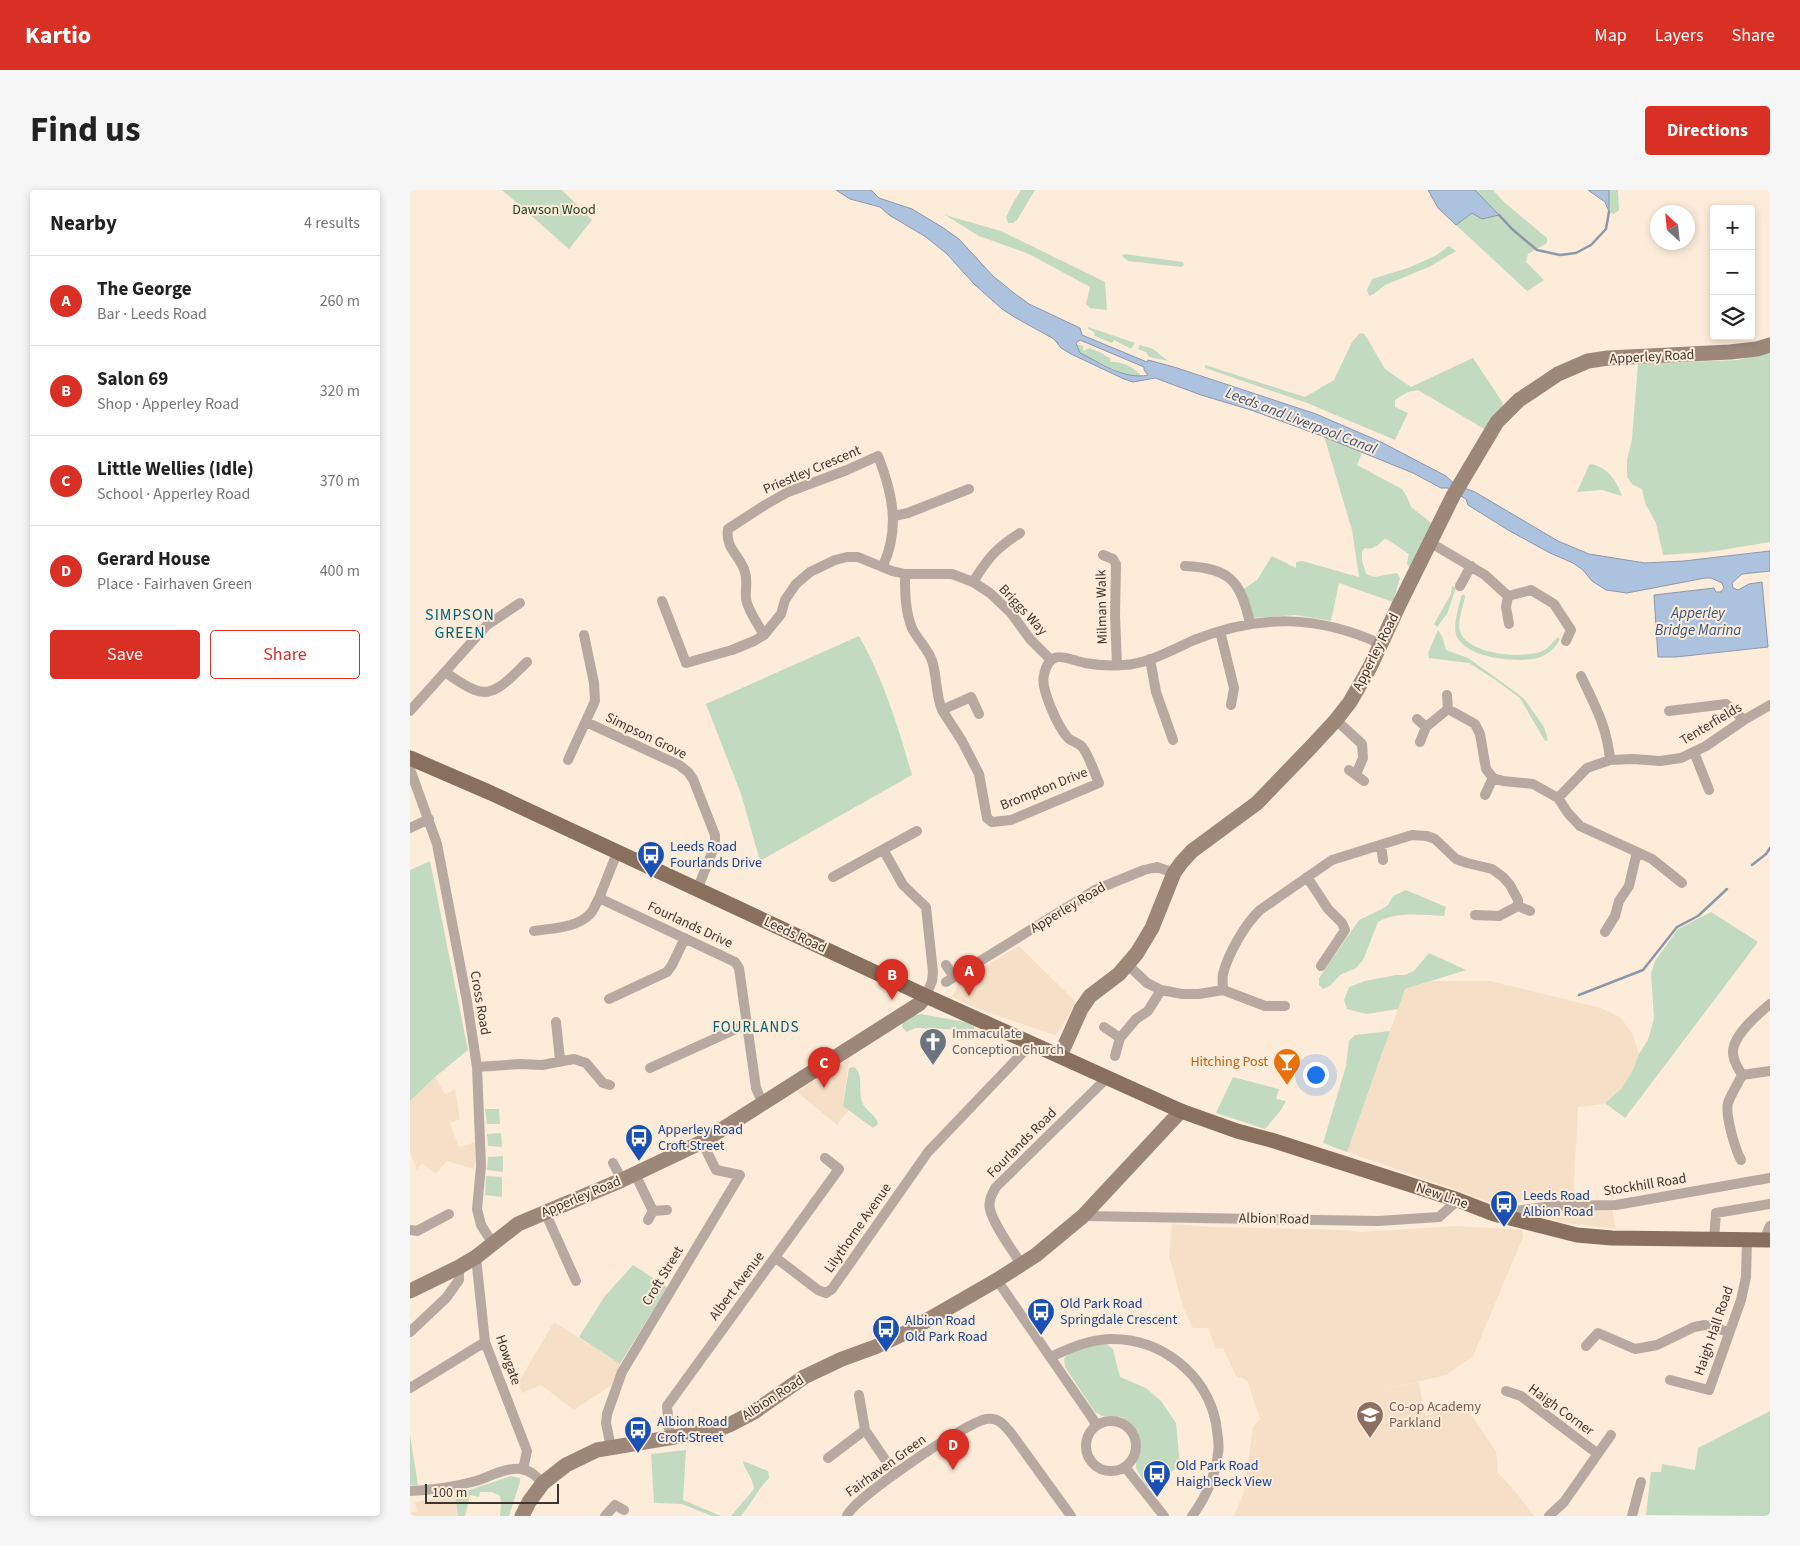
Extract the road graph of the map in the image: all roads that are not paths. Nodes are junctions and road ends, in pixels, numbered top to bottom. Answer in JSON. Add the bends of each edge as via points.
{"nodes":[{"id":1,"x":1770,"y":346,"type":"edge"},
{"id":2,"x":969,"y":489,"type":"dead end"},
{"id":3,"x":894,"y":516,"type":"junction"},
{"id":4,"x":1020,"y":533,"type":"dead end"},
{"id":5,"x":1431,"y":543,"type":"junction"},
{"id":6,"x":1103,"y":554,"type":"dead end"},
{"id":7,"x":883,"y":566,"type":"junction"},
{"id":8,"x":1184,"y":566,"type":"dead end"},
{"id":9,"x":1471,"y":566,"type":"junction"},
{"id":10,"x":905,"y":574,"type":"junction"},
{"id":11,"x":972,"y":582,"type":"junction"},
{"id":12,"x":1460,"y":586,"type":"dead end"},
{"id":13,"x":1508,"y":596,"type":"junction"},
{"id":14,"x":662,"y":601,"type":"dead end"},
{"id":15,"x":520,"y":603,"type":"dead end"},
{"id":16,"x":1250,"y":624,"type":"junction"},
{"id":17,"x":1510,"y":624,"type":"dead end"},
{"id":18,"x":1220,"y":631,"type":"junction"},
{"id":19,"x":584,"y":635,"type":"dead end"},
{"id":20,"x":764,"y":635,"type":"junction"},
{"id":21,"x":1566,"y":640,"type":"dead end"},
{"id":22,"x":1381,"y":644,"type":"junction"},
{"id":23,"x":1150,"y":659,"type":"junction"},
{"id":24,"x":1051,"y":660,"type":"junction"},
{"id":25,"x":527,"y":662,"type":"dead end"},
{"id":26,"x":1117,"y":665,"type":"junction"},
{"id":27,"x":445,"y":672,"type":"junction"},
{"id":28,"x":1581,"y":676,"type":"dead end"},
{"id":29,"x":1447,"y":695,"type":"dead end"},
{"id":30,"x":1232,"y":705,"type":"dead end"},
{"id":31,"x":1770,"y":705,"type":"edge"},
{"id":32,"x":1448,"y":709,"type":"junction"},
{"id":33,"x":410,"y":710,"type":"edge"},
{"id":34,"x":942,"y":710,"type":"junction"},
{"id":35,"x":1669,"y":711,"type":"dead end"},
{"id":36,"x":979,"y":714,"type":"dead end"},
{"id":37,"x":1336,"y":720,"type":"junction"},
{"id":38,"x":1417,"y":720,"type":"dead end"},
{"id":39,"x":1744,"y":720,"type":"junction"},
{"id":40,"x":586,"y":722,"type":"junction"},
{"id":41,"x":1426,"y":727,"type":"junction"},
{"id":42,"x":1173,"y":740,"type":"dead end"},
{"id":43,"x":1420,"y":742,"type":"dead end"},
{"id":44,"x":1694,"y":752,"type":"junction"},
{"id":45,"x":410,"y":758,"type":"edge"},
{"id":46,"x":568,"y":760,"type":"dead end"},
{"id":47,"x":1610,"y":760,"type":"junction"},
{"id":48,"x":410,"y":769,"type":"edge"},
{"id":49,"x":1356,"y":775,"type":"dead end"},
{"id":50,"x":1493,"y":778,"type":"junction"},
{"id":51,"x":1709,"y":790,"type":"dead end"},
{"id":52,"x":1485,"y":795,"type":"dead end"},
{"id":53,"x":1558,"y":798,"type":"junction"},
{"id":54,"x":428,"y":819,"type":"junction"},
{"id":55,"x":410,"y":828,"type":"edge"},
{"id":56,"x":917,"y":831,"type":"dead end"},
{"id":57,"x":1381,"y":845,"type":"junction"},
{"id":58,"x":884,"y":851,"type":"junction"},
{"id":59,"x":1637,"y":852,"type":"junction"},
{"id":60,"x":617,"y":853,"type":"junction"},
{"id":61,"x":1383,"y":860,"type":"dead end"},
{"id":62,"x":1174,"y":873,"type":"junction"},
{"id":63,"x":833,"y":877,"type":"dead end"},
{"id":64,"x":1307,"y":877,"type":"junction"},
{"id":65,"x":1682,"y":883,"type":"dead end"},
{"id":66,"x":697,"y":890,"type":"junction"},
{"id":67,"x":599,"y":898,"type":"junction"},
{"id":68,"x":1518,"y":906,"type":"junction"},
{"id":69,"x":1530,"y":911,"type":"dead end"},
{"id":70,"x":1475,"y":915,"type":"dead end"},
{"id":71,"x":534,"y":931,"type":"dead end"},
{"id":72,"x":1605,"y":932,"type":"dead end"},
{"id":73,"x":685,"y":938,"type":"junction"},
{"id":74,"x":946,"y":965,"type":"dead end"},
{"id":75,"x":1128,"y":965,"type":"junction"},
{"id":76,"x":1321,"y":966,"type":"dead end"},
{"id":77,"x":1161,"y":990,"type":"junction"},
{"id":78,"x":1224,"y":990,"type":"junction"},
{"id":79,"x":926,"y":996,"type":"junction"},
{"id":80,"x":609,"y":999,"type":"dead end"},
{"id":81,"x":1770,"y":1004,"type":"edge"},
{"id":82,"x":1285,"y":1006,"type":"dead end"},
{"id":83,"x":556,"y":1022,"type":"dead end"},
{"id":84,"x":747,"y":1024,"type":"junction"},
{"id":85,"x":1104,"y":1027,"type":"dead end"},
{"id":86,"x":1120,"y":1038,"type":"junction"},
{"id":87,"x":1031,"y":1044,"type":"junction"},
{"id":88,"x":1060,"y":1056,"type":"junction"},
{"id":89,"x":1115,"y":1056,"type":"dead end"},
{"id":90,"x":560,"y":1060,"type":"junction"},
{"id":91,"x":477,"y":1067,"type":"junction"},
{"id":92,"x":650,"y":1068,"type":"dead end"},
{"id":93,"x":1770,"y":1071,"type":"edge"},
{"id":94,"x":1742,"y":1075,"type":"junction"},
{"id":95,"x":1107,"y":1078,"type":"junction"},
{"id":96,"x":610,"y":1085,"type":"dead end"},
{"id":97,"x":763,"y":1104,"type":"junction"},
{"id":98,"x":1181,"y":1111,"type":"junction"},
{"id":99,"x":702,"y":1142,"type":"junction"},
{"id":100,"x":826,"y":1158,"type":"dead end"},
{"id":101,"x":1741,"y":1160,"type":"dead end"},
{"id":102,"x":613,"y":1163,"type":"dead end"},
{"id":103,"x":628,"y":1177,"type":"junction"},
{"id":104,"x":1770,"y":1178,"type":"edge"},
{"id":105,"x":1458,"y":1200,"type":"junction"},
{"id":106,"x":1770,"y":1204,"type":"edge"},
{"id":107,"x":667,"y":1210,"type":"dead end"},
{"id":108,"x":546,"y":1212,"type":"junction"},
{"id":109,"x":449,"y":1214,"type":"dead end"},
{"id":110,"x":1494,"y":1214,"type":"junction"},
{"id":111,"x":1083,"y":1216,"type":"junction"},
{"id":112,"x":410,"y":1230,"type":"edge"},
{"id":113,"x":1768,"y":1236,"type":"edge"},
{"id":114,"x":1714,"y":1240,"type":"junction"},
{"id":115,"x":1747,"y":1240,"type":"junction"},
{"id":116,"x":493,"y":1244,"type":"junction"},
{"id":117,"x":476,"y":1257,"type":"junction"},
{"id":118,"x":776,"y":1258,"type":"junction"},
{"id":119,"x":1021,"y":1264,"type":"junction"},
{"id":120,"x":459,"y":1267,"type":"junction"},
{"id":121,"x":998,"y":1280,"type":"junction"},
{"id":122,"x":576,"y":1281,"type":"dead end"},
{"id":123,"x":410,"y":1291,"type":"edge"},
{"id":124,"x":410,"y":1332,"type":"edge"},
{"id":125,"x":1729,"y":1332,"type":"junction"},
{"id":126,"x":485,"y":1342,"type":"junction"},
{"id":127,"x":1586,"y":1346,"type":"dead end"},
{"id":128,"x":1051,"y":1358,"type":"junction"},
{"id":129,"x":1670,"y":1380,"type":"dead end"},
{"id":130,"x":410,"y":1388,"type":"edge"},
{"id":131,"x":1506,"y":1391,"type":"dead end"},
{"id":132,"x":860,"y":1395,"type":"dead end"},
{"id":133,"x":1097,"y":1425,"type":"junction"},
{"id":134,"x":865,"y":1430,"type":"junction"},
{"id":135,"x":1611,"y":1435,"type":"dead end"},
{"id":136,"x":670,"y":1438,"type":"junction"},
{"id":137,"x":611,"y":1448,"type":"junction"},
{"id":138,"x":1598,"y":1454,"type":"junction"},
{"id":139,"x":828,"y":1458,"type":"dead end"},
{"id":140,"x":1125,"y":1467,"type":"junction"},
{"id":141,"x":523,"y":1469,"type":"junction"},
{"id":142,"x":896,"y":1474,"type":"junction"},
{"id":143,"x":544,"y":1482,"type":"junction"},
{"id":144,"x":1641,"y":1482,"type":"dead end"},
{"id":145,"x":410,"y":1491,"type":"edge"},
{"id":146,"x":618,"y":1504,"type":"dead end"},
{"id":147,"x":522,"y":1516,"type":"edge"},
{"id":148,"x":605,"y":1516,"type":"edge"},
{"id":149,"x":847,"y":1516,"type":"edge"},
{"id":150,"x":1071,"y":1516,"type":"edge"},
{"id":151,"x":1164,"y":1516,"type":"edge"},
{"id":152,"x":1192,"y":1516,"type":"edge"},
{"id":153,"x":1549,"y":1516,"type":"edge"},
{"id":154,"x":1632,"y":1516,"type":"edge"}],
"edges":[{"from":1,"to":5,"type":"street","name":"Apperley Road","via":[[1730,352],[1588,361],[1535,388],[1506,412],[1490,432]]},
{"from":2,"to":3,"type":"street"},
{"from":3,"to":7,"type":"street","via":[[889,552]]},
{"from":3,"to":20,"type":"street","name":"Priestley Crescent","via":[[890,491],[878,456],[788,492],[728,529],[727,540],[746,574],[748,606]]},
{"from":4,"to":11,"type":"street","via":[[988,557]]},
{"from":5,"to":9,"type":"street"},
{"from":5,"to":22,"type":"street","name":"Apperley Road"},
{"from":6,"to":26,"type":"street","name":"Milman Walk","via":[[1116,564]]},
{"from":7,"to":10,"type":"street","name":"Briggs Way"},
{"from":7,"to":20,"type":"street","name":"Briggs Way","via":[[858,557],[846,557],[810,572],[796,584],[778,618]]},
{"from":8,"to":16,"type":"street","via":[[1214,569],[1226,577],[1240,590]]},
{"from":9,"to":12,"type":"street"},
{"from":9,"to":13,"type":"street"},
{"from":10,"to":11,"type":"street","name":"Briggs Way","via":[[952,574]]},
{"from":10,"to":34,"type":"street","via":[[907,612],[912,627],[929,652]]},
{"from":11,"to":24,"type":"street","name":"Briggs Way","via":[[990,593],[1011,613]]},
{"from":13,"to":17,"type":"street","via":[[1506,607]]},
{"from":13,"to":21,"type":"street","via":[[1530,590],[1554,604],[1571,630]]},
{"from":14,"to":20,"type":"street","via":[[686,663],[732,650]]},
{"from":15,"to":27,"type":"street","via":[[488,625]]},
{"from":16,"to":18,"type":"street"},
{"from":16,"to":22,"type":"street","via":[[1297,621],[1324,624]]},
{"from":18,"to":23,"type":"street"},
{"from":18,"to":30,"type":"street","via":[[1234,688]]},
{"from":19,"to":40,"type":"street","name":"Simpson Grove","via":[[595,700]]},
{"from":22,"to":37,"type":"street","name":"Apperley Road"},
{"from":23,"to":26,"type":"street"},
{"from":23,"to":42,"type":"street","via":[[1156,692]]},
{"from":24,"to":26,"type":"street","via":[[1065,656],[1085,663]]},
{"from":24,"to":34,"type":"street","name":"Brompton Drive","via":[[1043,676],[1055,716],[1068,738],[1083,747],[1099,783],[1011,820],[992,822],[987,818],[979,774]]},
{"from":25,"to":27,"type":"street","via":[[498,688],[483,692],[475,691]]},
{"from":27,"to":33,"type":"street"},
{"from":28,"to":47,"type":"street","via":[[1608,738]]},
{"from":29,"to":32,"type":"street"},
{"from":31,"to":39,"type":"street","name":"Tenterfields"},
{"from":32,"to":41,"type":"street"},
{"from":32,"to":50,"type":"street","via":[[1475,724],[1486,769]]},
{"from":34,"to":36,"type":"street","via":[[971,697]]},
{"from":35,"to":39,"type":"street","via":[[1726,704]]},
{"from":37,"to":49,"type":"street","via":[[1362,744],[1363,758]]},
{"from":37,"to":62,"type":"street","name":"Apperley Road","via":[[1257,803],[1192,851]]},
{"from":38,"to":41,"type":"street"},
{"from":39,"to":44,"type":"street","name":"Tenterfields"},
{"from":40,"to":46,"type":"street","name":"Simpson Grove"},
{"from":40,"to":66,"type":"street","name":"Simpson Grove","via":[[688,772],[715,835],[715,845]]},
{"from":41,"to":43,"type":"street"},
{"from":44,"to":47,"type":"street","name":"Tenterfields","via":[[1660,761]]},
{"from":44,"to":51,"type":"street"},
{"from":45,"to":60,"type":"main road","name":"Leeds Road"},
{"from":47,"to":53,"type":"street","name":"Tenterfields","via":[[1588,768]]},
{"from":48,"to":54,"type":"street","name":"Cross Road"},
{"from":50,"to":52,"type":"street"},
{"from":50,"to":53,"type":"street","via":[[1533,784]]},
{"from":53,"to":59,"type":"street","via":[[1580,826]]},
{"from":54,"to":55,"type":"street"},
{"from":54,"to":91,"type":"street","name":"Cross Road","via":[[437,844]]},
{"from":56,"to":58,"type":"street"},
{"from":57,"to":61,"type":"street"},
{"from":57,"to":64,"type":"street","via":[[1332,860]]},
{"from":57,"to":68,"type":"street","via":[[1412,835],[1435,839],[1456,859],[1492,869],[1503,877],[1515,893]]},
{"from":58,"to":63,"type":"street"},
{"from":58,"to":79,"type":"street","via":[[903,885],[926,907],[934,972]]},
{"from":59,"to":65,"type":"street"},
{"from":59,"to":72,"type":"street","via":[[1629,886]]},
{"from":60,"to":66,"type":"main road","name":"Leeds Road"},
{"from":60,"to":67,"type":"street"},
{"from":62,"to":74,"type":"street","name":"Apperley Road","via":[[1157,867],[1095,890],[950,980]]},
{"from":62,"to":75,"type":"street","via":[[1152,928]]},
{"from":64,"to":76,"type":"street","via":[[1345,930]]},
{"from":64,"to":78,"type":"street","via":[[1252,918],[1223,975]]},
{"from":66,"to":79,"type":"main road","name":"Leeds Road"},
{"from":67,"to":71,"type":"street","via":[[590,914],[581,921]]},
{"from":67,"to":73,"type":"street","name":"Fourlands Drive"},
{"from":68,"to":69,"type":"street"},
{"from":68,"to":70,"type":"street","via":[[1499,916]]},
{"from":73,"to":80,"type":"street","via":[[667,972]]},
{"from":73,"to":84,"type":"street","name":"Fourlands Drive","via":[[735,962],[739,968]]},
{"from":75,"to":77,"type":"street"},
{"from":75,"to":88,"type":"street","via":[[1090,996]]},
{"from":77,"to":78,"type":"street","via":[[1182,994]]},
{"from":77,"to":86,"type":"street","via":[[1148,1011],[1136,1019]]},
{"from":78,"to":82,"type":"street","via":[[1265,1006]]},
{"from":79,"to":87,"type":"main road","name":"Leeds Road"},
{"from":79,"to":97,"type":"street","name":"Apperley Road","via":[[919,1004]]},
{"from":81,"to":94,"type":"street","via":[[1741,1032],[1735,1044],[1732,1053]]},
{"from":83,"to":90,"type":"street"},
{"from":84,"to":92,"type":"street"},
{"from":84,"to":97,"type":"street","name":"Fourlands Drive","via":[[756,1088]]},
{"from":85,"to":86,"type":"street"},
{"from":86,"to":89,"type":"street"},
{"from":87,"to":88,"type":"main road","name":"Leeds Road"},
{"from":87,"to":118,"type":"street","name":"Lilythorne Avenue","via":[[928,1152],[832,1289],[826,1292],[818,1290]]},
{"from":88,"to":95,"type":"main road","name":"Leeds Road"},
{"from":90,"to":91,"type":"street","via":[[542,1065]]},
{"from":90,"to":96,"type":"street","via":[[574,1058],[586,1063],[603,1083]]},
{"from":91,"to":116,"type":"street","name":"Cross Road","via":[[481,1166],[477,1209],[481,1225]]},
{"from":93,"to":94,"type":"street"},
{"from":94,"to":101,"type":"street","via":[[1728,1104],[1735,1150]]},
{"from":95,"to":98,"type":"main road","name":"Leeds Road"},
{"from":95,"to":119,"type":"street","name":"Fourlands Road","via":[[996,1187],[990,1198],[994,1219]]},
{"from":97,"to":99,"type":"street","name":"Apperley Road"},
{"from":98,"to":105,"type":"main road","name":"New Line"},
{"from":98,"to":111,"type":"street","name":"Albion Road"},
{"from":99,"to":103,"type":"street","name":"Apperley Road"},
{"from":99,"to":137,"type":"street","name":"Croft Street","via":[[716,1170],[740,1174],[622,1372],[607,1414]]},
{"from":100,"to":118,"type":"street","name":"Albert Avenue","via":[[838,1169]]},
{"from":102,"to":103,"type":"street"},
{"from":103,"to":107,"type":"street","via":[[650,1215]]},
{"from":103,"to":108,"type":"street","name":"Apperley Road"},
{"from":104,"to":110,"type":"street","name":"Stockhill Road","via":[[1616,1205],[1552,1206]]},
{"from":105,"to":110,"type":"main road","name":"New Line"},
{"from":105,"to":111,"type":"street","name":"Albion Road","via":[[1439,1217],[1378,1220]]},
{"from":106,"to":114,"type":"street","via":[[1716,1213]]},
{"from":108,"to":116,"type":"street","name":"Apperley Road","via":[[518,1224]]},
{"from":108,"to":122,"type":"street"},
{"from":109,"to":112,"type":"street","via":[[440,1224]]},
{"from":110,"to":114,"type":"main road","name":"New Line","via":[[1577,1235]]},
{"from":111,"to":119,"type":"street","name":"Albion Road"},
{"from":113,"to":115,"type":"main road","name":"New Line"},
{"from":114,"to":115,"type":"main road","name":"New Line"},
{"from":115,"to":125,"type":"street","name":"Haigh Hall Road","via":[[1746,1277]]},
{"from":116,"to":117,"type":"street","name":"Apperley Road"},
{"from":117,"to":120,"type":"street","name":"Apperley Road"},
{"from":117,"to":126,"type":"street","name":"Howgate"},
{"from":118,"to":136,"type":"street","name":"Albert Avenue","via":[[666,1406]]},
{"from":119,"to":121,"type":"street","name":"Albion Road"},
{"from":120,"to":123,"type":"street","name":"Apperley Road"},
{"from":120,"to":124,"type":"street","via":[[459,1280],[446,1298]]},
{"from":121,"to":128,"type":"street"},
{"from":121,"to":136,"type":"street","name":"Albion Road","via":[[905,1333],[804,1377],[754,1412],[729,1425]]},
{"from":125,"to":127,"type":"street","via":[[1705,1325],[1657,1345],[1634,1349],[1598,1334]]},
{"from":125,"to":129,"type":"street","name":"Haigh Hall Road","via":[[1709,1390]]},
{"from":126,"to":130,"type":"street"},
{"from":126,"to":141,"type":"street","name":"Howgate","via":[[528,1451]]},
{"from":128,"to":133,"type":"street"},
{"from":128,"to":152,"type":"street","via":[[1069,1348],[1091,1342],[1112,1339],[1140,1342],[1178,1361],[1194,1378],[1213,1413],[1219,1453],[1206,1492]]},
{"from":131,"to":138,"type":"street","name":"Haigh Corner","via":[[1521,1396]]},
{"from":132,"to":134,"type":"street"},
{"from":133,"to":140,"type":"street","via":[[1086,1442],[1089,1458],[1101,1469],[1109,1471]]},
{"from":133,"to":140,"type":"street","via":[[1114,1421],[1129,1428],[1136,1444],[1132,1460]]},
{"from":134,"to":139,"type":"street"},
{"from":134,"to":142,"type":"street"},
{"from":135,"to":138,"type":"street"},
{"from":136,"to":137,"type":"street","name":"Albion Road"},
{"from":137,"to":143,"type":"street","name":"Albion Road","via":[[597,1450],[566,1465]]},
{"from":138,"to":153,"type":"street","via":[[1564,1502]]},
{"from":140,"to":151,"type":"street"},
{"from":141,"to":143,"type":"street"},
{"from":141,"to":145,"type":"street","via":[[514,1468],[437,1490]]},
{"from":142,"to":149,"type":"street","name":"Fairhaven Green","via":[[865,1497]]},
{"from":142,"to":150,"type":"street","name":"Fairhaven Green","via":[[972,1424],[993,1418],[1011,1433]]},
{"from":143,"to":147,"type":"street","name":"Albion Road"},
{"from":144,"to":154,"type":"street"},
{"from":146,"to":148,"type":"street"}]}
